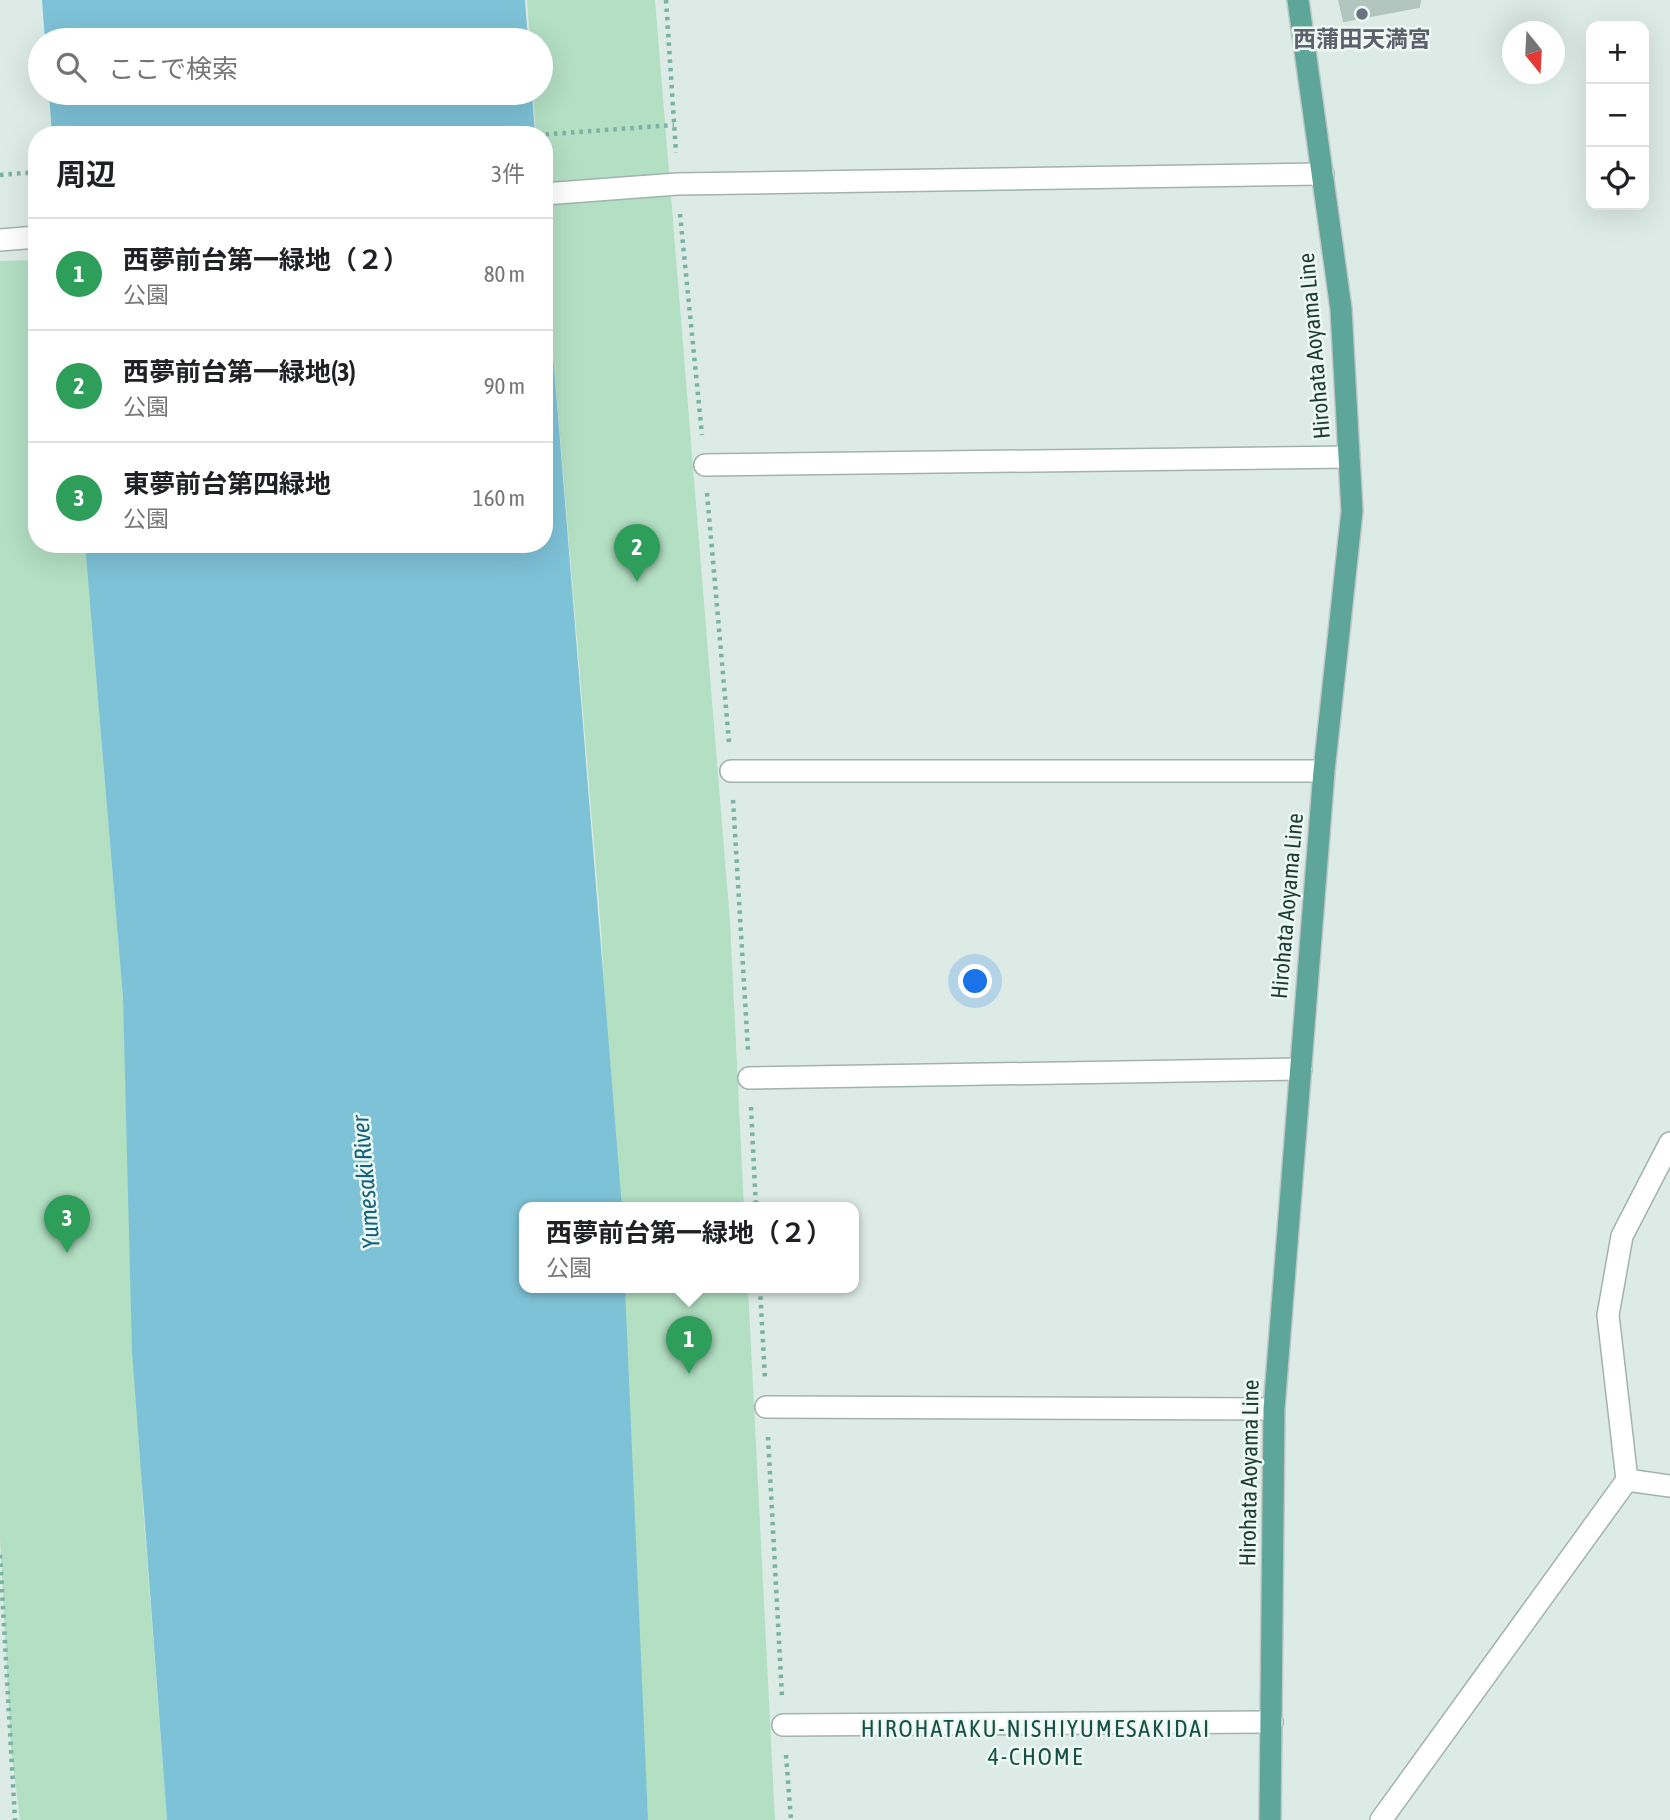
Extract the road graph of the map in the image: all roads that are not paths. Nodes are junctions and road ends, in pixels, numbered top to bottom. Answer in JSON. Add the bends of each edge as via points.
{"nodes":[{"id":1,"x":1298,"y":0,"type":"edge"},
{"id":2,"x":1323,"y":174,"type":"junction"},
{"id":3,"x":553,"y":193,"type":"edge"},
{"id":4,"x":28,"y":238,"type":"edge"},
{"id":5,"x":0,"y":240,"type":"edge"},
{"id":6,"x":1349,"y":457,"type":"junction"},
{"id":7,"x":705,"y":464,"type":"road end"},
{"id":8,"x":731,"y":771,"type":"road end"},
{"id":9,"x":1324,"y":771,"type":"junction"},
{"id":10,"x":1301,"y":1069,"type":"junction"},
{"id":11,"x":749,"y":1078,"type":"road end"},
{"id":12,"x":1670,"y":1143,"type":"edge"},
{"id":13,"x":766,"y":1407,"type":"road end"},
{"id":14,"x":1274,"y":1409,"type":"junction"},
{"id":15,"x":1627,"y":1480,"type":"junction"},
{"id":16,"x":1670,"y":1486,"type":"edge"},
{"id":17,"x":1272,"y":1722,"type":"junction"},
{"id":18,"x":783,"y":1725,"type":"road end"},
{"id":19,"x":1270,"y":1820,"type":"edge"},
{"id":20,"x":1381,"y":1820,"type":"edge"}],
"edges":[{"from":1,"to":2,"type":"main road","name":"Hirohata Aoyama Line"},
{"from":2,"to":3,"type":"street","via":[[672,184]]},
{"from":2,"to":6,"type":"main road","name":"Hirohata Aoyama Line","via":[[1341,309]]},
{"from":4,"to":5,"type":"street"},
{"from":6,"to":7,"type":"street"},
{"from":6,"to":9,"type":"main road","name":"Hirohata Aoyama Line","via":[[1352,511]]},
{"from":8,"to":9,"type":"street"},
{"from":9,"to":10,"type":"main road","name":"Hirohata Aoyama Line"},
{"from":10,"to":11,"type":"street"},
{"from":10,"to":14,"type":"main road","name":"Hirohata Aoyama Line"},
{"from":12,"to":15,"type":"street","via":[[1622,1236],[1608,1315]]},
{"from":13,"to":14,"type":"street"},
{"from":14,"to":17,"type":"main road","name":"Hirohata Aoyama Line"},
{"from":15,"to":16,"type":"street"},
{"from":15,"to":20,"type":"street"},
{"from":17,"to":18,"type":"street"},
{"from":17,"to":19,"type":"main road","name":"Hirohata Aoyama Line"}]}
